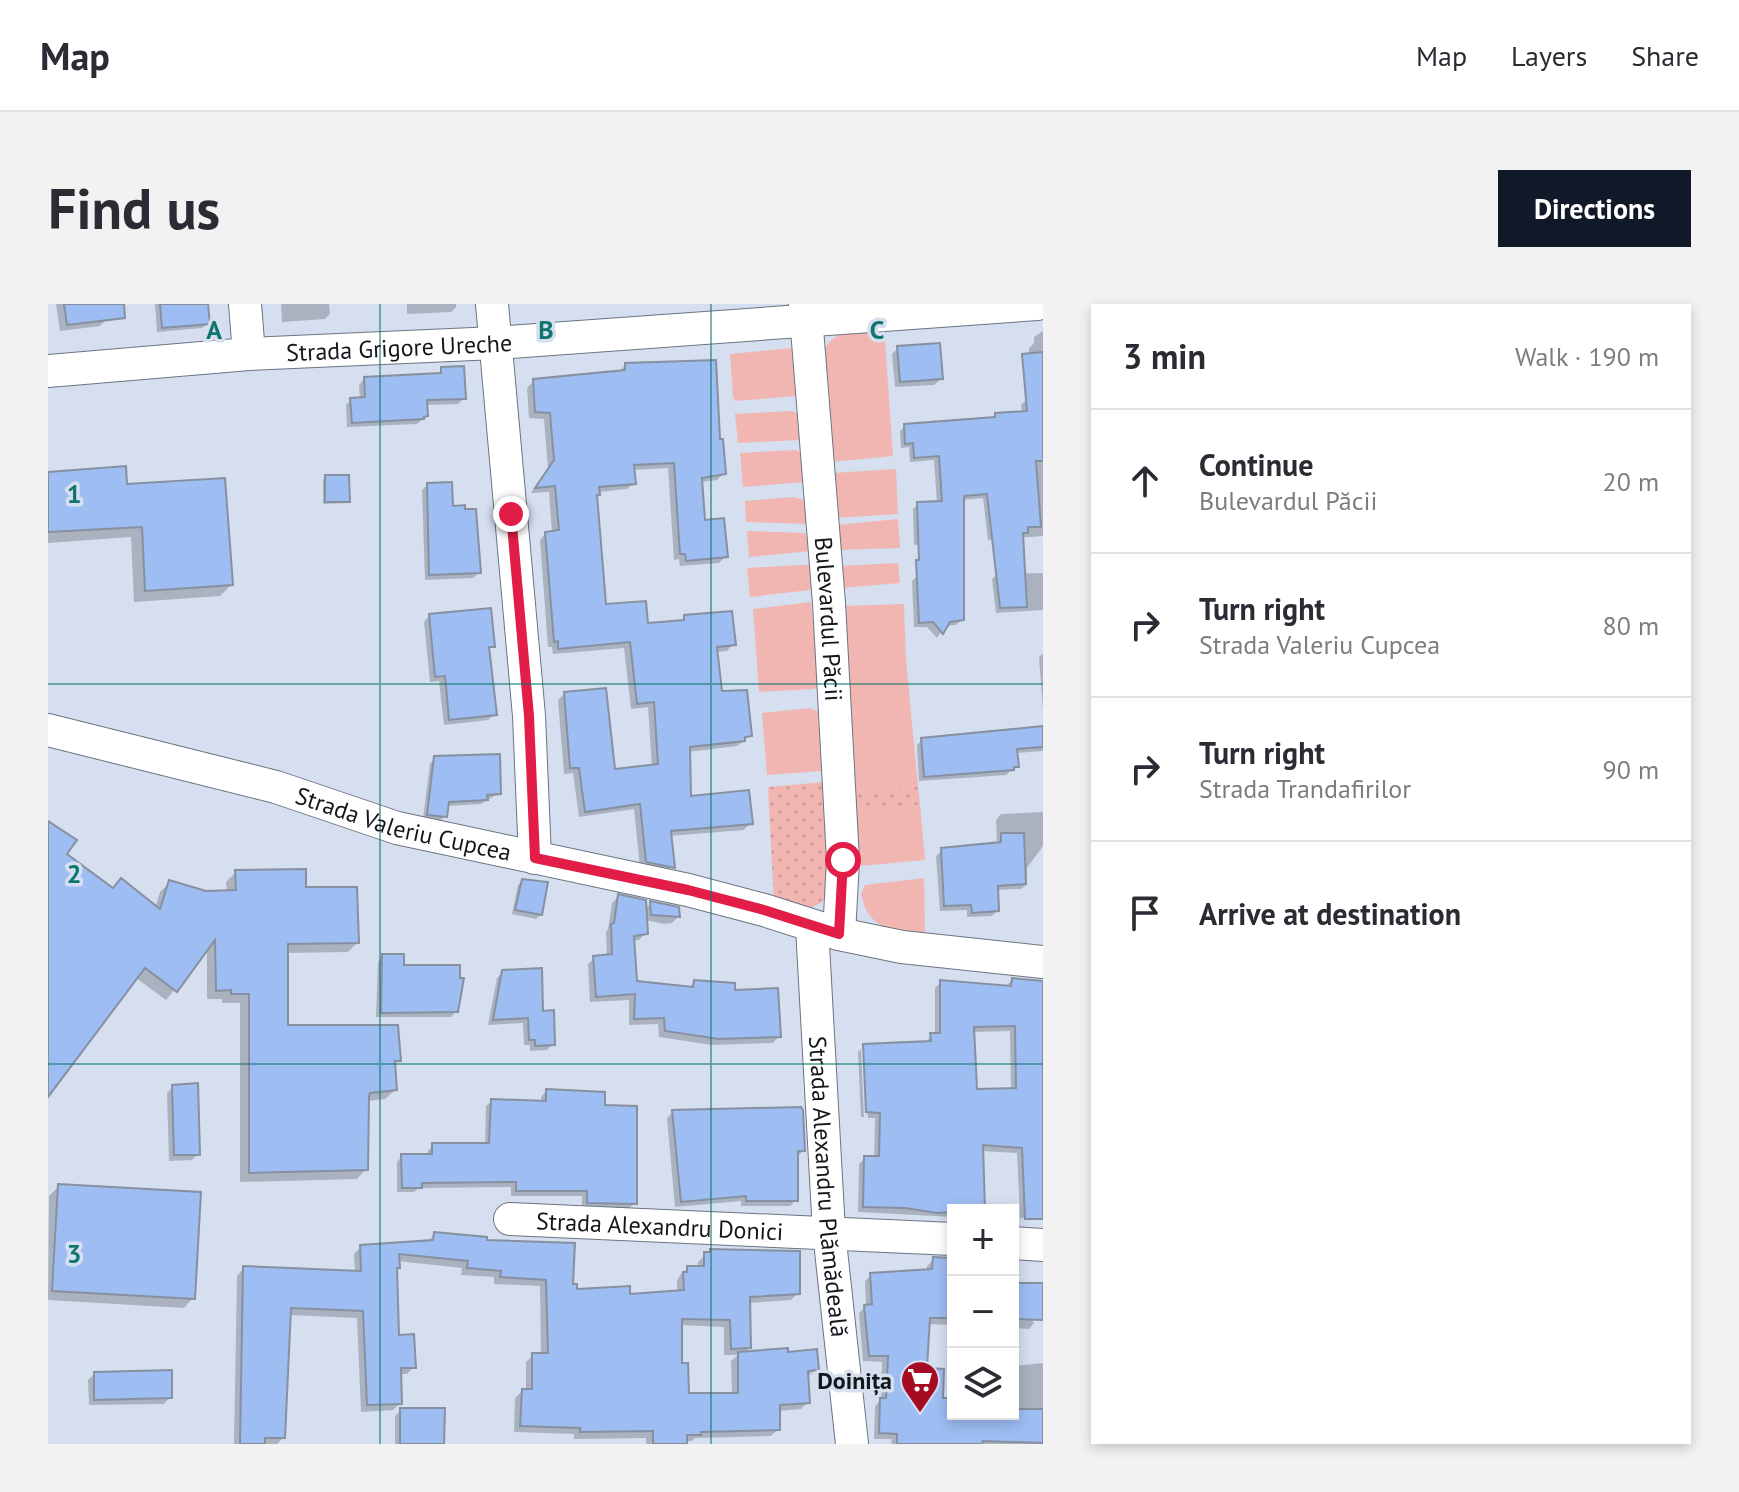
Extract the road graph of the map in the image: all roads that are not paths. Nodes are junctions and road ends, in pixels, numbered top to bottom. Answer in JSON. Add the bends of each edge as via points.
{"nodes":[{"id":1,"x":245,"y":304,"type":"edge"},
{"id":2,"x":492,"y":304,"type":"edge"},
{"id":3,"x":1037,"y":304,"type":"edge"},
{"id":4,"x":806,"y":312,"type":"edge"},
{"id":5,"x":496,"y":343,"type":"junction"},
{"id":6,"x":249,"y":354,"type":"junction"},
{"id":7,"x":48,"y":371,"type":"edge"},
{"id":8,"x":48,"y":730,"type":"edge"},
{"id":9,"x":535,"y":858,"type":"junction"},
{"id":10,"x":826,"y":931,"type":"junction"},
{"id":11,"x":1043,"y":962,"type":"edge"},
{"id":12,"x":510,"y":1219,"type":"dead end"},
{"id":13,"x":829,"y":1232,"type":"junction"},
{"id":14,"x":947,"y":1239,"type":"edge"},
{"id":15,"x":1019,"y":1243,"type":"edge"},
{"id":16,"x":1043,"y":1245,"type":"edge"},
{"id":17,"x":852,"y":1444,"type":"edge"}],
"edges":[{"from":1,"to":6,"type":"street"},
{"from":2,"to":5,"type":"street"},
{"from":3,"to":4,"type":"street","name":"Strada Grigore Ureche"},
{"from":4,"to":5,"type":"street","name":"Strada Grigore Ureche"},
{"from":4,"to":10,"type":"street","name":"Bulevardul Păcii","via":[[843,860]]},
{"from":5,"to":6,"type":"street","name":"Strada Grigore Ureche"},
{"from":5,"to":9,"type":"street","via":[[529,716]]},
{"from":6,"to":7,"type":"street","name":"Strada Grigore Ureche"},
{"from":8,"to":9,"type":"street","name":"Strada Valeriu Cupcea","via":[[276,787],[397,828]]},
{"from":9,"to":10,"type":"street","name":"Strada Valeriu Cupcea","via":[[688,890]]},
{"from":10,"to":11,"type":"street","name":"Strada Valeriu Cupcea","via":[[902,947]]},
{"from":10,"to":13,"type":"street","name":"Strada Alexandru Plămădeală"},
{"from":12,"to":13,"type":"street","name":"Strada Alexandru Donici"},
{"from":13,"to":14,"type":"street","name":"Strada Alexandru Donici"},
{"from":13,"to":17,"type":"street","name":"Strada Alexandru Plămădeală"},
{"from":15,"to":16,"type":"street"}]}
